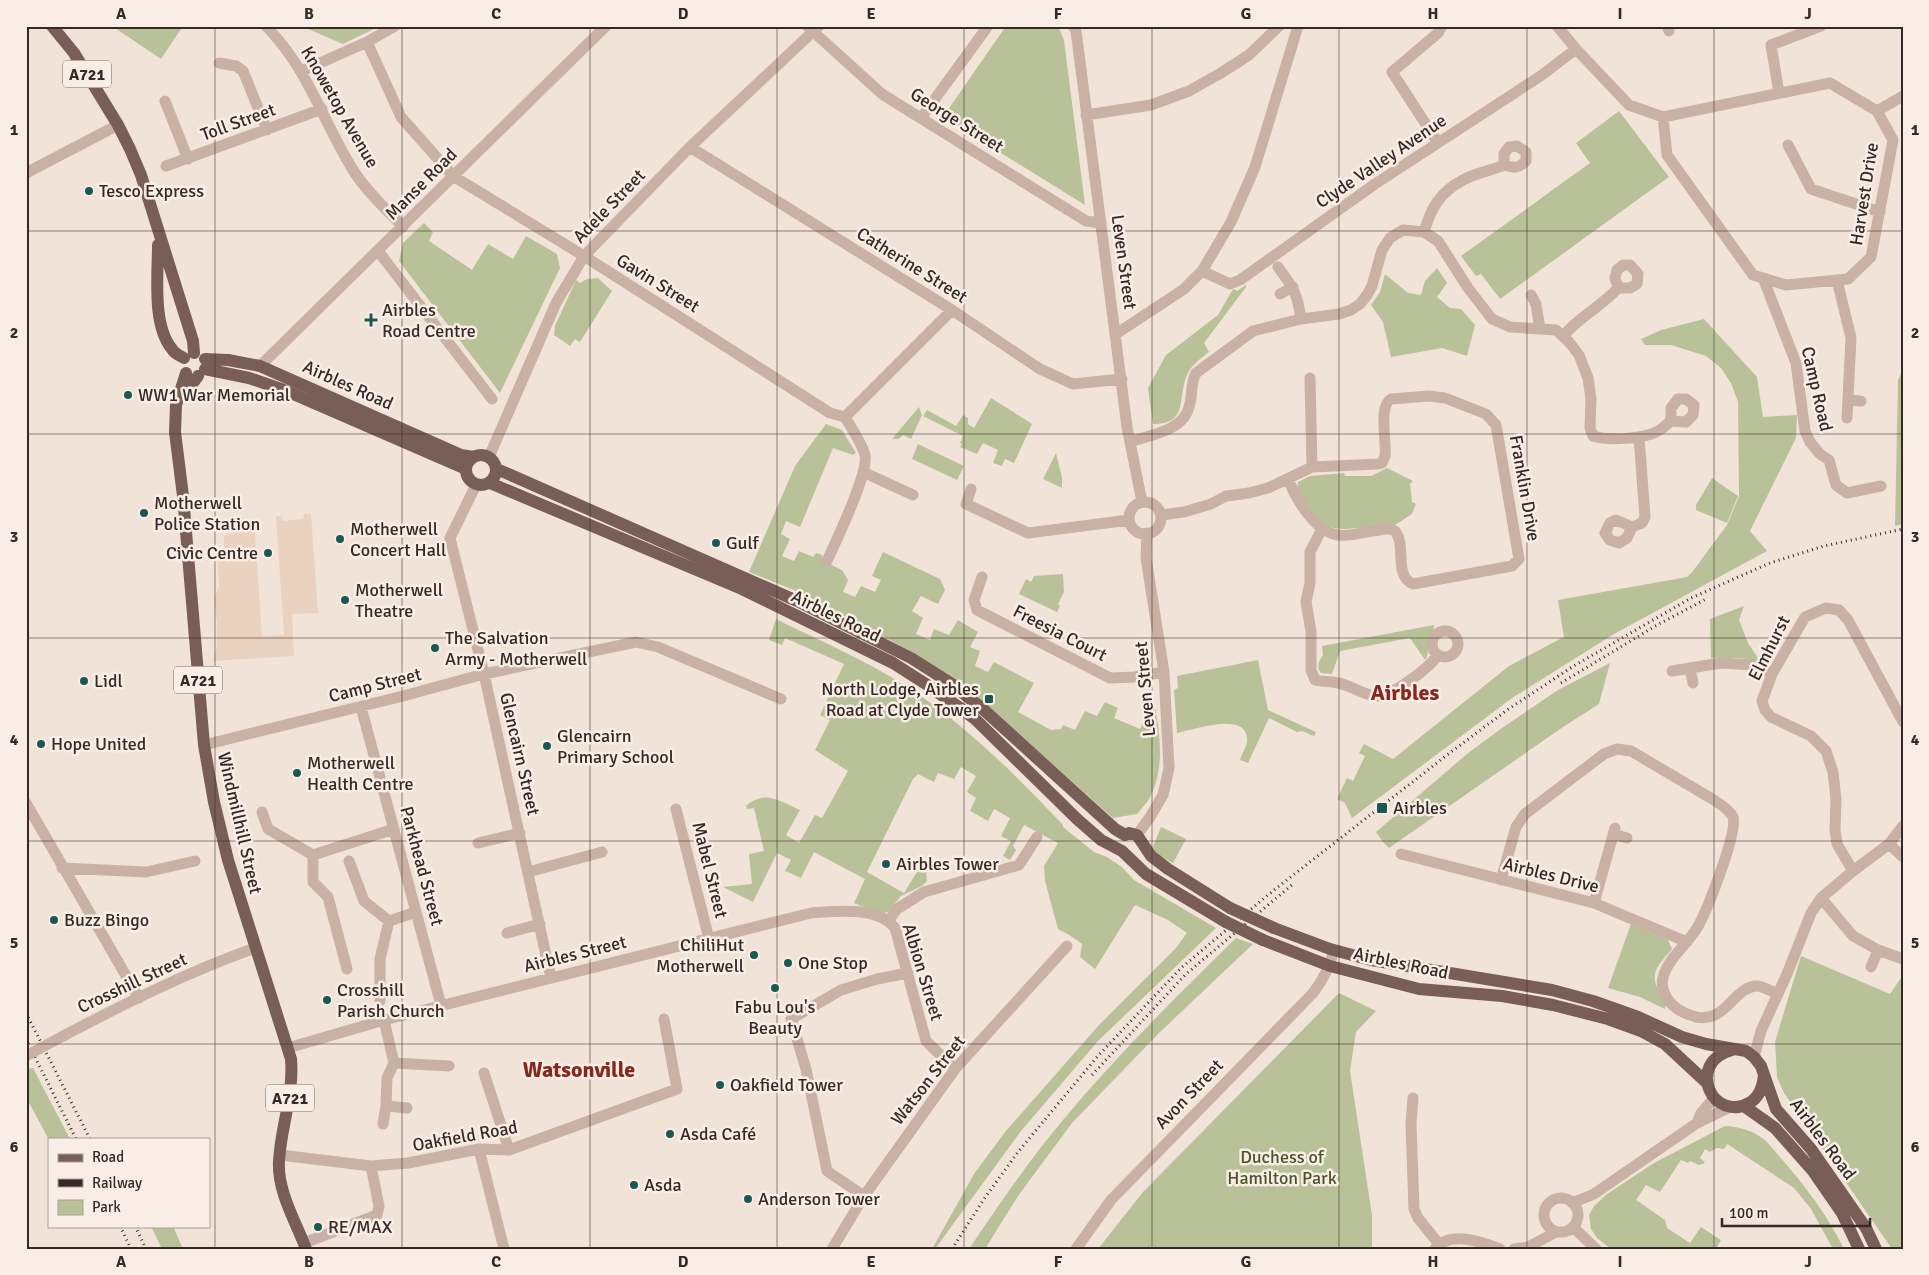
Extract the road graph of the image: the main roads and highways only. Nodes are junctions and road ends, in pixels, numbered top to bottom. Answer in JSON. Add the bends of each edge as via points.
{"nodes":[{"id":1,"x":52,"y":26,"type":"edge"},
{"id":2,"x":158,"y":234,"type":"junction"},
{"id":3,"x":195,"y":364,"type":"junction"},
{"id":4,"x":472,"y":457,"type":"junction"},
{"id":5,"x":466,"y":469,"type":"junction"},
{"id":6,"x":496,"y":469,"type":"junction"},
{"id":7,"x":490,"y":483,"type":"junction"},
{"id":8,"x":1135,"y":837,"type":"junction"},
{"id":9,"x":1124,"y":853,"type":"junction"},
{"id":10,"x":1732,"y":1050,"type":"junction"},
{"id":11,"x":1764,"y":1074,"type":"junction"},
{"id":12,"x":1706,"y":1082,"type":"junction"},
{"id":13,"x":1744,"y":1106,"type":"junction"},
{"id":14,"x":305,"y":1246,"type":"edge"},
{"id":15,"x":1859,"y":1249,"type":"edge"},
{"id":16,"x":1876,"y":1249,"type":"edge"}],
"edges":[{"from":1,"to":2,"type":"main road","number":"A721","via":[[74,53],[118,125],[141,175]]},
{"from":2,"to":3,"type":"main road","number":"A721","via":[[192,341]]},
{"from":2,"to":3,"type":"main road","number":"A721","via":[[158,306],[162,331],[172,350]]},
{"from":3,"to":4,"type":"main road","name":"Airbles Road","via":[[228,360],[260,366],[461,455]]},
{"from":3,"to":5,"type":"main road","name":"Airbles Road","via":[[284,390]]},
{"from":3,"to":14,"type":"main road","name":"Windmillhill Street","number":"A721","via":[[176,406],[175,432],[204,745],[231,868],[288,1048],[293,1079],[280,1155],[280,1178]]},
{"from":4,"to":5,"type":"main road"},
{"from":4,"to":6,"type":"main road","name":"Airbles Road","via":[[489,457]]},
{"from":5,"to":7,"type":"main road","via":[[468,477],[476,485]]},
{"from":6,"to":7,"type":"main road"},
{"from":6,"to":8,"type":"main road","name":"Airbles Road","via":[[797,601],[911,658],[952,684],[985,711],[1101,818]]},
{"from":7,"to":9,"type":"main road","name":"Airbles Road","via":[[742,589],[893,663],[974,718],[1077,819],[1101,840]]},
{"from":8,"to":9,"type":"main road","via":[[1120,841]]},
{"from":8,"to":9,"type":"main road","via":[[1142,846],[1137,854]]},
{"from":8,"to":10,"type":"main road","name":"Airbles Road","bridge":true,"via":[[1168,870],[1230,908],[1334,950],[1380,962],[1569,994],[1638,1017],[1682,1037]]},
{"from":9,"to":12,"type":"main road","name":"Airbles Road","bridge":true,"via":[[1146,874],[1226,922],[1263,940],[1330,966],[1419,989],[1502,996],[1608,1019],[1642,1031],[1665,1044]]},
{"from":10,"to":11,"type":"main road","name":"Airbles Road","via":[[1750,1054]]},
{"from":10,"to":12,"type":"main road","via":[[1712,1060]]},
{"from":11,"to":13,"type":"main road","via":[[1760,1094]]},
{"from":11,"to":16,"type":"main road","name":"Airbles Road","via":[[1776,1108],[1811,1149],[1866,1228]]},
{"from":12,"to":13,"type":"main road","name":"Airbles Road","via":[[1719,1102],[1730,1107]]},
{"from":13,"to":15,"type":"main road","name":"Airbles Road","via":[[1775,1128],[1813,1171],[1842,1213]]}]}
